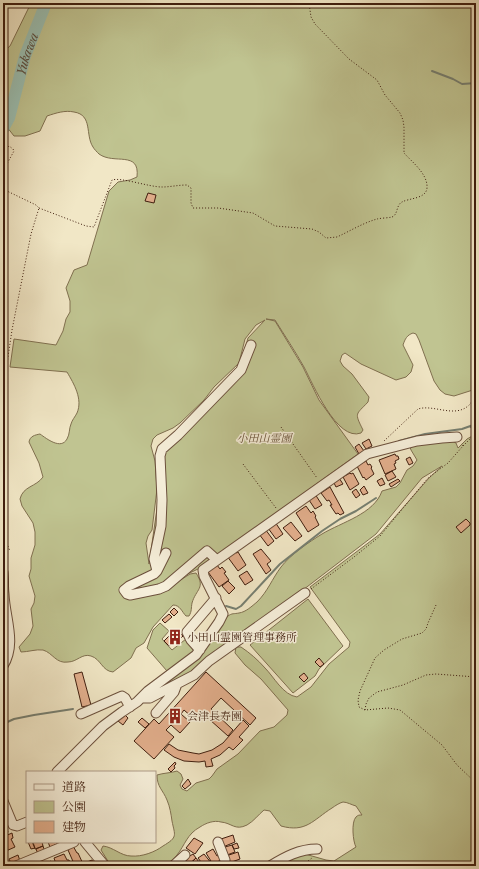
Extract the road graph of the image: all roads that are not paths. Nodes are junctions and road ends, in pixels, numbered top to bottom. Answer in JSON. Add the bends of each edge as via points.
{"nodes":[{"id":1,"x":251,"y":345,"type":"dead end"},
{"id":2,"x":456,"y":437,"type":"road end"},
{"id":3,"x":166,"y":554,"type":"dead end"},
{"id":4,"x":217,"y":560,"type":"junction"},
{"id":5,"x":157,"y":571,"type":"junction"},
{"id":6,"x":3,"y":572,"type":"edge"},
{"id":7,"x":305,"y":593,"type":"road end"},
{"id":8,"x":216,"y":598,"type":"junction"},
{"id":9,"x":200,"y":650,"type":"junction"},
{"id":10,"x":3,"y":666,"type":"edge"},
{"id":11,"x":177,"y":684,"type":"junction"},
{"id":12,"x":142,"y":698,"type":"junction"},
{"id":13,"x":130,"y":707,"type":"junction"},
{"id":14,"x":156,"y":713,"type":"dead end"},
{"id":15,"x":81,"y":714,"type":"dead end"},
{"id":16,"x":58,"y":771,"type":"edge"},
{"id":17,"x":3,"y":801,"type":"edge"},
{"id":18,"x":26,"y":822,"type":"edge"},
{"id":19,"x":218,"y":842,"type":"dead end"},
{"id":20,"x":72,"y":843,"type":"edge"},
{"id":21,"x":86,"y":843,"type":"edge"},
{"id":22,"x":317,"y":849,"type":"dead end"},
{"id":23,"x":185,"y":855,"type":"dead end"},
{"id":24,"x":16,"y":866,"type":"edge"},
{"id":25,"x":105,"y":866,"type":"edge"},
{"id":26,"x":173,"y":866,"type":"edge"},
{"id":27,"x":220,"y":866,"type":"edge"},
{"id":28,"x":270,"y":866,"type":"edge"}],
"edges":[{"from":1,"to":5,"type":"street","via":[[241,370],[162,449],[161,526],[154,559]]},
{"from":2,"to":4,"type":"street","via":[[417,441],[367,454],[279,512]]},
{"from":3,"to":5,"type":"street"},
{"from":4,"to":5,"type":"street","via":[[207,551],[166,586],[130,595],[125,592],[128,586]]},
{"from":4,"to":8,"type":"street","via":[[203,570]]},
{"from":6,"to":10,"type":"street","via":[[10,637],[9,652]]},
{"from":7,"to":11,"type":"street","via":[[209,661],[194,675]]},
{"from":8,"to":9,"type":"street","via":[[223,614]]},
{"from":8,"to":9,"type":"street","via":[[187,632]]},
{"from":9,"to":12,"type":"street"},
{"from":11,"to":12,"type":"street","via":[[150,698]]},
{"from":11,"to":14,"type":"street","via":[[174,692]]},
{"from":12,"to":13,"type":"street"},
{"from":13,"to":15,"type":"street","via":[[122,696]]},
{"from":13,"to":16,"type":"street","via":[[103,726]]},
{"from":17,"to":18,"type":"street","via":[[13,826]]},
{"from":19,"to":27,"type":"street","via":[[225,860]]},
{"from":20,"to":24,"type":"street"},
{"from":21,"to":25,"type":"street"},
{"from":22,"to":28,"type":"street","via":[[287,856]]},
{"from":23,"to":26,"type":"street"}]}
